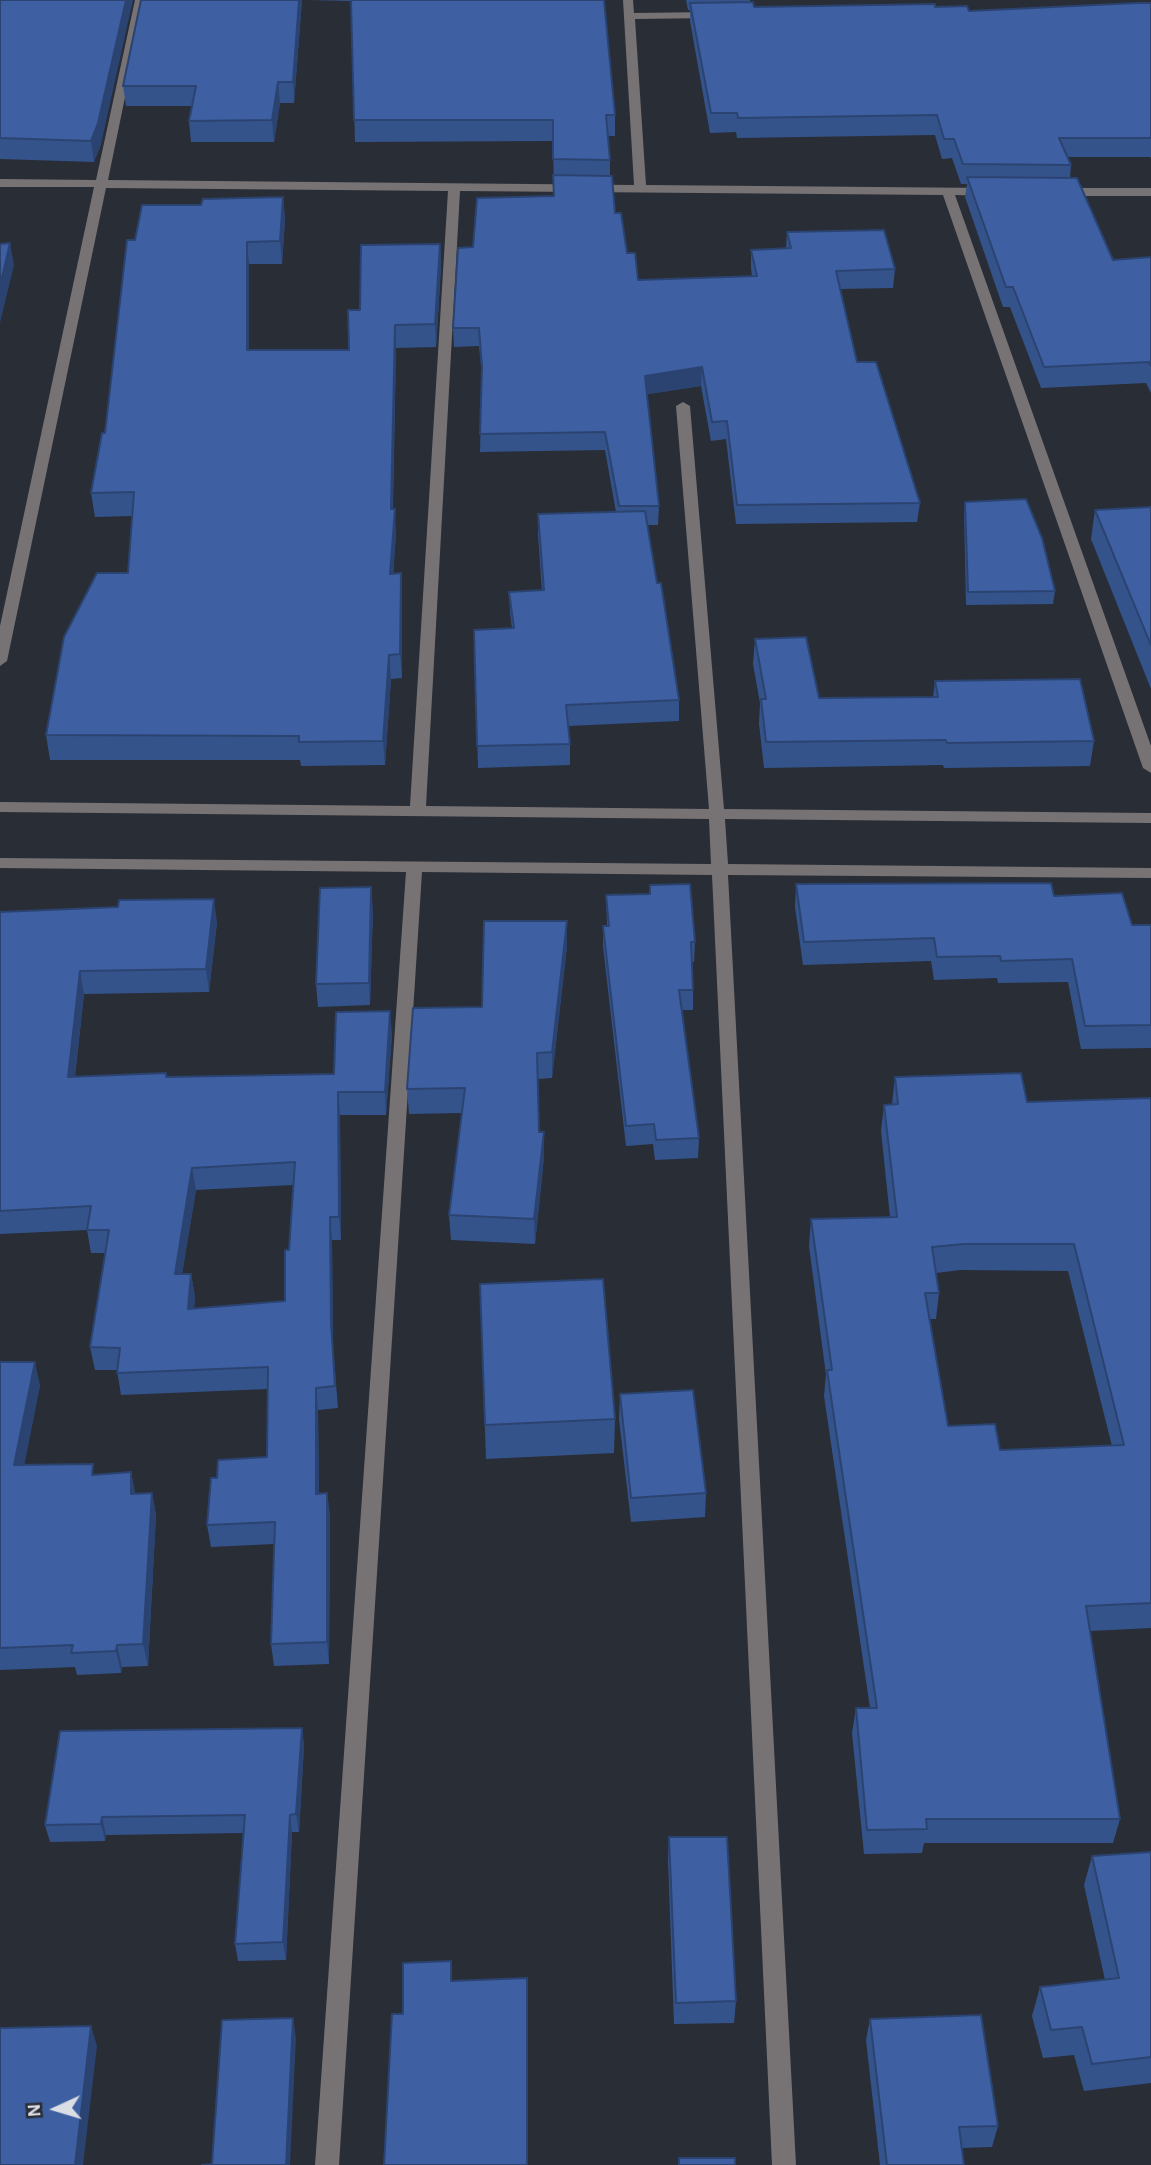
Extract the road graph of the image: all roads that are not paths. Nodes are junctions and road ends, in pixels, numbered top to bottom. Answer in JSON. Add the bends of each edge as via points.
{"nodes":[{"id":1,"x":140,"y":0,"type":"edge"},
{"id":2,"x":628,"y":0,"type":"edge"},
{"id":3,"x":725,"y":15,"type":"edge"},
{"id":4,"x":629,"y":16,"type":"junction"},
{"id":5,"x":0,"y":183,"type":"edge"},
{"id":6,"x":100,"y":184,"type":"junction"},
{"id":7,"x":454,"y":187,"type":"junction"},
{"id":8,"x":640,"y":188,"type":"junction"},
{"id":9,"x":948,"y":192,"type":"junction"},
{"id":10,"x":1002,"y":192,"type":"edge"},
{"id":11,"x":1043,"y":192,"type":"edge"},
{"id":12,"x":1151,"y":192,"type":"edge"},
{"id":13,"x":683,"y":405,"type":"dead end"},
{"id":14,"x":0,"y":661,"type":"edge"},
{"id":15,"x":1151,"y":768,"type":"edge"},
{"id":16,"x":0,"y":807,"type":"edge"},
{"id":17,"x":418,"y":811,"type":"junction"},
{"id":18,"x":717,"y":814,"type":"junction"},
{"id":19,"x":1151,"y":818,"type":"edge"},
{"id":20,"x":0,"y":863,"type":"edge"},
{"id":21,"x":414,"y":867,"type":"junction"},
{"id":22,"x":719,"y":869,"type":"junction"},
{"id":23,"x":1151,"y":873,"type":"edge"},
{"id":24,"x":327,"y":2165,"type":"edge"},
{"id":25,"x":784,"y":2165,"type":"edge"}],
"edges":[{"from":1,"to":6,"type":"street"},
{"from":2,"to":4,"type":"street"},
{"from":3,"to":4,"type":"street"},
{"from":4,"to":8,"type":"street"},
{"from":5,"to":6,"type":"street"},
{"from":6,"to":7,"type":"street"},
{"from":6,"to":14,"type":"street"},
{"from":7,"to":8,"type":"street"},
{"from":7,"to":17,"type":"street"},
{"from":8,"to":9,"type":"street"},
{"from":9,"to":10,"type":"street"},
{"from":9,"to":15,"type":"street"},
{"from":11,"to":12,"type":"street"},
{"from":13,"to":18,"type":"street"},
{"from":16,"to":17,"type":"street"},
{"from":17,"to":18,"type":"street"},
{"from":18,"to":19,"type":"street"},
{"from":18,"to":22,"type":"street"},
{"from":20,"to":21,"type":"street"},
{"from":21,"to":22,"type":"street"},
{"from":21,"to":24,"type":"street"},
{"from":22,"to":23,"type":"street"},
{"from":22,"to":25,"type":"street"}]}
